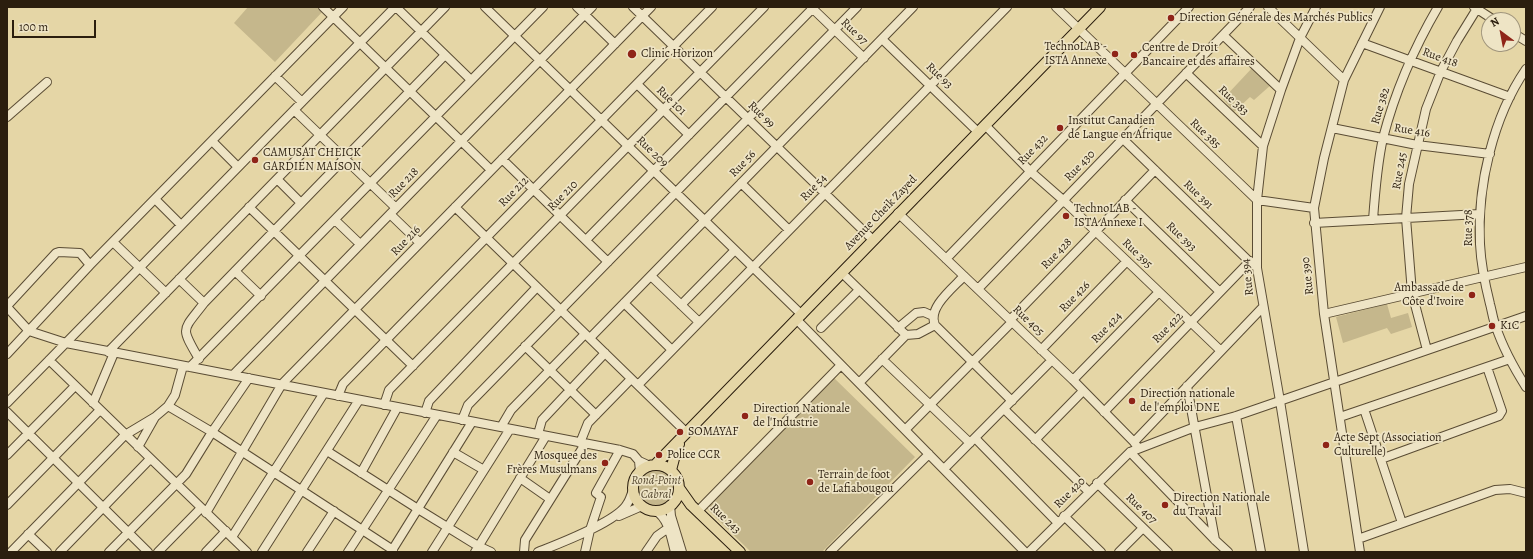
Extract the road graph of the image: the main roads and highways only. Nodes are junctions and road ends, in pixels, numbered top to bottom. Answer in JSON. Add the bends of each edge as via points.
{"nodes":[{"id":1,"x":1100,"y":7,"type":"edge"},
{"id":2,"x":684,"y":435,"type":"junction"},
{"id":3,"x":652,"y":466,"type":"junction"},
{"id":4,"x":671,"y":470,"type":"junction"},
{"id":5,"x":679,"y":488,"type":"junction"},
{"id":6,"x":671,"y":505,"type":"junction"},
{"id":7,"x":695,"y":508,"type":"junction"},
{"id":8,"x":736,"y":550,"type":"edge"}],
"edges":[{"from":1,"to":2,"type":"main road","name":"Avenue Cheik Zayed"},
{"from":2,"to":3,"type":"main road","name":"Avenue Cheik Zayed"},
{"from":2,"to":4,"type":"main road","name":"Avenue Cheik Zayed"},
{"from":3,"to":4,"type":"main road","via":[[663,466]]},
{"from":3,"to":6,"type":"main road","via":[[636,477],[633,490],[636,499],[642,506],[656,511]]},
{"from":4,"to":5,"type":"main road"},
{"from":5,"to":6,"type":"main road"},
{"from":5,"to":7,"type":"main road","name":"Rue 243"},
{"from":6,"to":7,"type":"main road"},
{"from":7,"to":8,"type":"main road","name":"Rue 243"}]}
